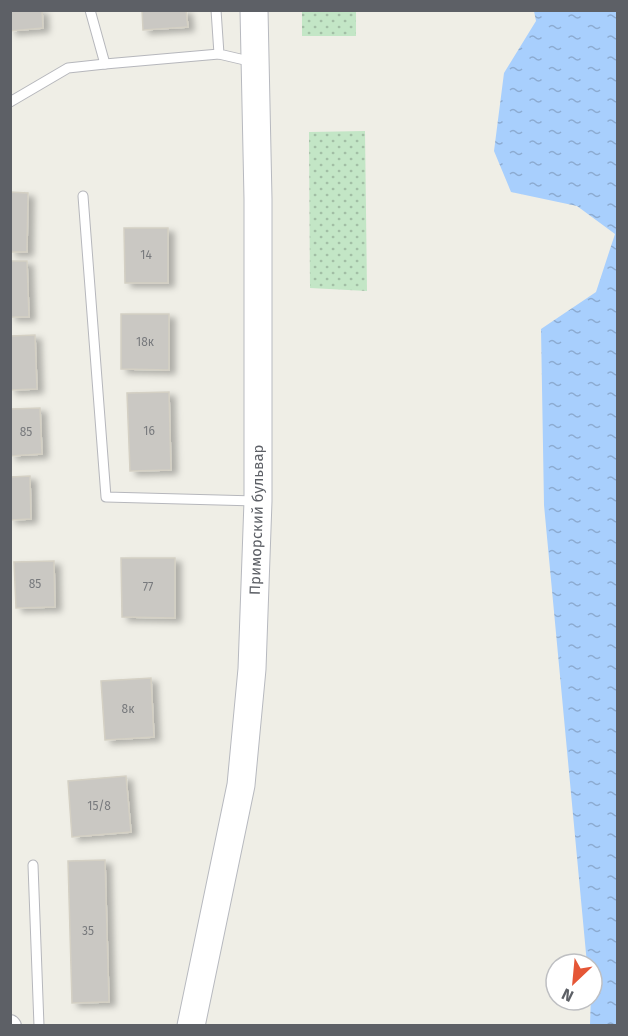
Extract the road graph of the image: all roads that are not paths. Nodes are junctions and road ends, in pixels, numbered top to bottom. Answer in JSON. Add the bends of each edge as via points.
{"nodes":[{"id":1,"x":90,"y":10,"type":"edge"},
{"id":2,"x":216,"y":10,"type":"edge"},
{"id":3,"x":254,"y":10,"type":"edge"},
{"id":4,"x":219,"y":54,"type":"junction"},
{"id":5,"x":255,"y":62,"type":"junction"},
{"id":6,"x":105,"y":64,"type":"junction"},
{"id":7,"x":10,"y":102,"type":"edge"},
{"id":8,"x":83,"y":196,"type":"dead end"},
{"id":9,"x":258,"y":501,"type":"junction"},
{"id":10,"x":33,"y":866,"type":"dead end"},
{"id":11,"x":39,"y":1026,"type":"edge"},
{"id":12,"x":191,"y":1026,"type":"edge"}],
"edges":[{"from":1,"to":6,"type":"lane"},
{"from":2,"to":4,"type":"lane"},
{"from":3,"to":5,"type":"street","name":"Приморский бульвар"},
{"from":4,"to":5,"type":"lane"},
{"from":4,"to":6,"type":"lane"},
{"from":5,"to":9,"type":"street","name":"Приморский бульвар"},
{"from":6,"to":7,"type":"lane","via":[[68,68]]},
{"from":8,"to":9,"type":"lane","via":[[106,497]]},
{"from":9,"to":12,"type":"street","name":"Приморский бульвар","via":[[252,669],[241,785]]},
{"from":10,"to":11,"type":"lane"}]}
